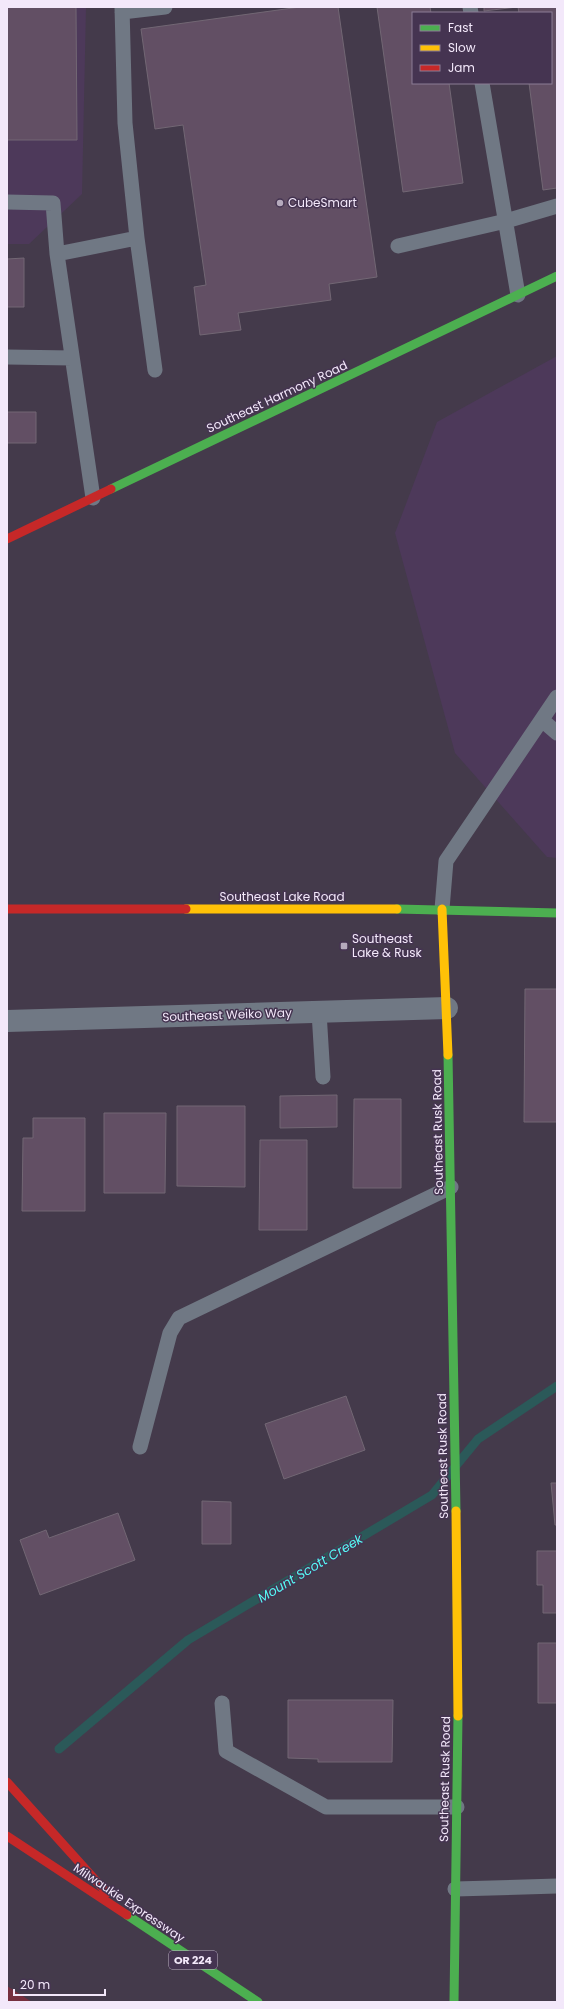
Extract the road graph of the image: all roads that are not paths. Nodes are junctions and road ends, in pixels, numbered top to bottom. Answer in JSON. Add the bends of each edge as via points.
{"nodes":[{"id":1,"x":165,"y":7,"type":"edge"},
{"id":2,"x":122,"y":10,"type":"edge"},
{"id":3,"x":482,"y":84,"type":"edge"},
{"id":4,"x":7,"y":202,"type":"edge"},
{"id":5,"x":557,"y":206,"type":"edge"},
{"id":6,"x":506,"y":221,"type":"junction"},
{"id":7,"x":137,"y":238,"type":"junction"},
{"id":8,"x":398,"y":246,"type":"dead end"},
{"id":9,"x":57,"y":254,"type":"junction"},
{"id":10,"x":557,"y":276,"type":"edge"},
{"id":11,"x":518,"y":294,"type":"junction"},
{"id":12,"x":7,"y":357,"type":"edge"},
{"id":13,"x":72,"y":358,"type":"junction"},
{"id":14,"x":155,"y":370,"type":"dead end"},
{"id":15,"x":93,"y":498,"type":"junction"},
{"id":16,"x":7,"y":539,"type":"edge"},
{"id":17,"x":557,"y":697,"type":"edge"},
{"id":18,"x":542,"y":720,"type":"junction"},
{"id":19,"x":557,"y":733,"type":"edge"},
{"id":20,"x":7,"y":909,"type":"edge"},
{"id":21,"x":442,"y":909,"type":"junction"},
{"id":22,"x":557,"y":913,"type":"edge"},
{"id":23,"x":447,"y":1008,"type":"junction"},
{"id":24,"x":319,"y":1012,"type":"junction"},
{"id":25,"x":7,"y":1021,"type":"edge"},
{"id":26,"x":323,"y":1077,"type":"dead end"},
{"id":27,"x":451,"y":1187,"type":"junction"},
{"id":28,"x":140,"y":1447,"type":"dead end"},
{"id":29,"x":222,"y":1703,"type":"dead end"},
{"id":30,"x":7,"y":1782,"type":"edge"},
{"id":31,"x":457,"y":1807,"type":"junction"},
{"id":32,"x":7,"y":1836,"type":"edge"},
{"id":33,"x":557,"y":1886,"type":"edge"},
{"id":34,"x":455,"y":1888,"type":"junction"},
{"id":35,"x":129,"y":1917,"type":"junction"},
{"id":36,"x":258,"y":2002,"type":"edge"},
{"id":37,"x":454,"y":2002,"type":"edge"}],
"edges":[{"from":1,"to":2,"type":"lane"},
{"from":2,"to":7,"type":"lane","via":[[126,123]]},
{"from":3,"to":6,"type":"lane"},
{"from":4,"to":9,"type":"lane","via":[[53,203]]},
{"from":5,"to":6,"type":"lane"},
{"from":6,"to":8,"type":"lane"},
{"from":6,"to":11,"type":"lane"},
{"from":7,"to":9,"type":"lane"},
{"from":7,"to":14,"type":"lane"},
{"from":9,"to":13,"type":"lane"},
{"from":10,"to":11,"type":"main road","name":"Southeast Harmony Road"},
{"from":11,"to":15,"type":"main road","name":"Southeast Harmony Road"},
{"from":12,"to":13,"type":"lane"},
{"from":13,"to":15,"type":"lane"},
{"from":15,"to":16,"type":"main road","name":"Southeast Harmony Road"},
{"from":17,"to":18,"type":"lane"},
{"from":18,"to":19,"type":"lane"},
{"from":18,"to":21,"type":"lane","via":[[446,861]]},
{"from":20,"to":21,"type":"main road","name":"Southeast Lake Road"},
{"from":21,"to":22,"type":"main road","name":"Southeast Lake Road"},
{"from":21,"to":23,"type":"main road","name":"Southeast Rusk Road"},
{"from":23,"to":24,"type":"street","name":"Southeast Weiko Way"},
{"from":23,"to":27,"type":"main road","name":"Southeast Rusk Road"},
{"from":24,"to":25,"type":"street","name":"Southeast Weiko Way"},
{"from":24,"to":26,"type":"lane"},
{"from":27,"to":28,"type":"lane","via":[[179,1318],[170,1333]]},
{"from":27,"to":31,"type":"main road","name":"Southeast Rusk Road"},
{"from":29,"to":31,"type":"lane","via":[[226,1750],[326,1807]]},
{"from":30,"to":35,"type":"main road"},
{"from":31,"to":34,"type":"main road","name":"Southeast Rusk Road"},
{"from":32,"to":35,"type":"main road","name":"Milwaukie Expressway","number":"OR 224"},
{"from":33,"to":34,"type":"lane"},
{"from":34,"to":37,"type":"main road","name":"Southeast Rusk Road"},
{"from":35,"to":36,"type":"main road","name":"Milwaukie Expressway","number":"OR 224"}]}
